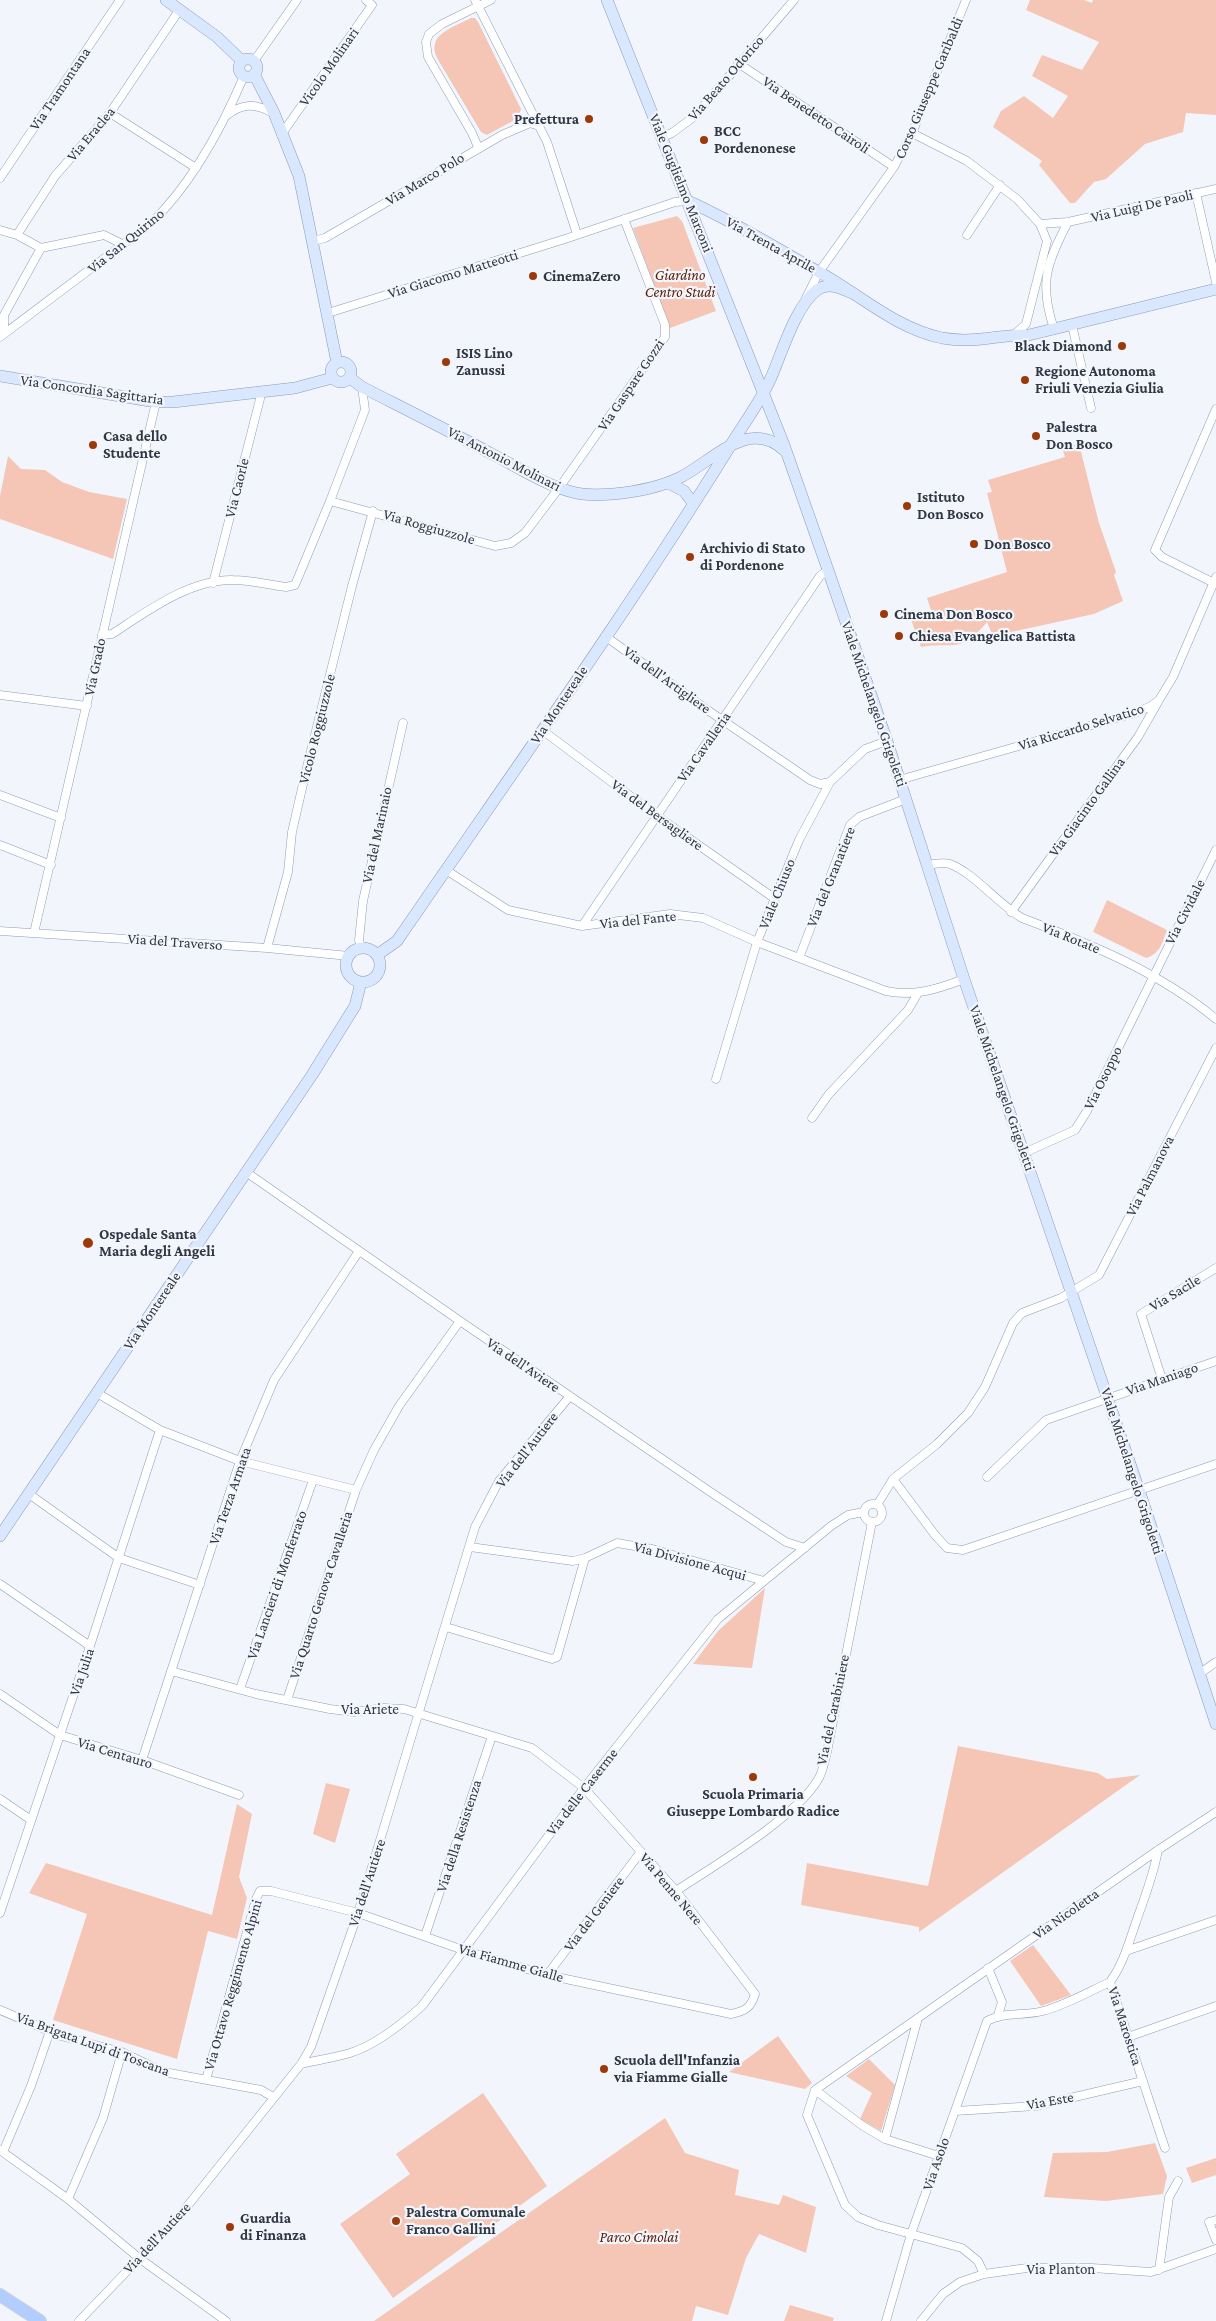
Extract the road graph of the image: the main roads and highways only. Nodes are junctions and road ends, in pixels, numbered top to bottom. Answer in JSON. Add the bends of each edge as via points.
{"nodes":[{"id":1,"x":607,"y":0,"type":"edge"},
{"id":2,"x":175,"y":4,"type":"edge"},
{"id":3,"x":242,"y":61,"type":"junction"},
{"id":4,"x":249,"y":75,"type":"junction"},
{"id":5,"x":688,"y":201,"type":"junction"},
{"id":6,"x":1216,"y":289,"type":"edge"},
{"id":7,"x":852,"y":293,"type":"junction"},
{"id":8,"x":337,"y":363,"type":"junction"},
{"id":9,"x":0,"y":376,"type":"edge"},
{"id":10,"x":332,"y":378,"type":"junction"},
{"id":11,"x":350,"y":378,"type":"junction"},
{"id":12,"x":762,"y":394,"type":"junction"},
{"id":13,"x":730,"y":446,"type":"junction"},
{"id":14,"x":787,"y":452,"type":"junction"},
{"id":15,"x":681,"y":477,"type":"junction"},
{"id":16,"x":668,"y":483,"type":"junction"},
{"id":17,"x":701,"y":491,"type":"junction"},
{"id":18,"x":693,"y":503,"type":"junction"},
{"id":19,"x":377,"y":955,"type":"junction"},
{"id":20,"x":361,"y":982,"type":"junction"},
{"id":21,"x":0,"y":1536,"type":"edge"},
{"id":22,"x":1216,"y":1724,"type":"edge"},
{"id":23,"x":0,"y":2295,"type":"edge"},
{"id":24,"x":40,"y":2321,"type":"edge"}],
"edges":[{"from":1,"to":5,"type":"main road","name":"Viale Guglielmo Marconi"},
{"from":2,"to":3,"type":"main road"},
{"from":3,"to":4,"type":"main road","via":[[239,70]]},
{"from":3,"to":4,"type":"main road","via":[[249,59],[254,62],[257,68]]},
{"from":4,"to":8,"type":"main road","via":[[274,113],[298,176]]},
{"from":5,"to":7,"type":"main road","name":"Via Trenta Aprile"},
{"from":5,"to":12,"type":"main road","name":"Viale Guglielmo Marconi"},
{"from":6,"to":7,"type":"main road","name":"Via Trenta Aprile","via":[[1054,330],[981,340],[934,336],[897,320]]},
{"from":7,"to":12,"type":"main road","name":"Via Montereale","via":[[838,287],[823,287],[810,298]]},
{"from":8,"to":10,"type":"main road","via":[[331,368]]},
{"from":8,"to":11,"type":"main road","name":"Via Antonio Molinari","via":[[348,365]]},
{"from":9,"to":10,"type":"main road","name":"Via Concordia Sagittaria","via":[[156,402],[295,388]]},
{"from":10,"to":11,"type":"main road","via":[[340,383]]},
{"from":11,"to":16,"type":"main road","name":"Via Antonio Molinari","via":[[559,488],[583,494],[613,494]]},
{"from":12,"to":13,"type":"main road","name":"Via Montereale"},
{"from":12,"to":14,"type":"main road","name":"Viale Guglielmo Marconi"},
{"from":13,"to":14,"type":"main road","via":[[742,440],[762,438],[771,440]]},
{"from":13,"to":15,"type":"main road","name":"Via Antonio Molinari"},
{"from":13,"to":17,"type":"main road","name":"Via Montereale"},
{"from":14,"to":22,"type":"main road","name":"Viale Michelangelo Grigoletti"},
{"from":15,"to":16,"type":"main road","name":"Via Antonio Molinari"},
{"from":15,"to":17,"type":"main road","via":[[692,481]]},
{"from":16,"to":18,"type":"main road","via":[[684,491]]},
{"from":17,"to":18,"type":"main road","name":"Via Montereale"},
{"from":18,"to":19,"type":"main road","name":"Via Montereale","via":[[397,941]]},
{"from":19,"to":20,"type":"main road","via":[[380,965],[376,976]]},
{"from":19,"to":20,"type":"main road","via":[[370,949],[361,948],[349,956],[348,972]]},
{"from":20,"to":21,"type":"main road","name":"Via Montereale","via":[[355,1006]]},
{"from":23,"to":24,"type":"main road"}]}
